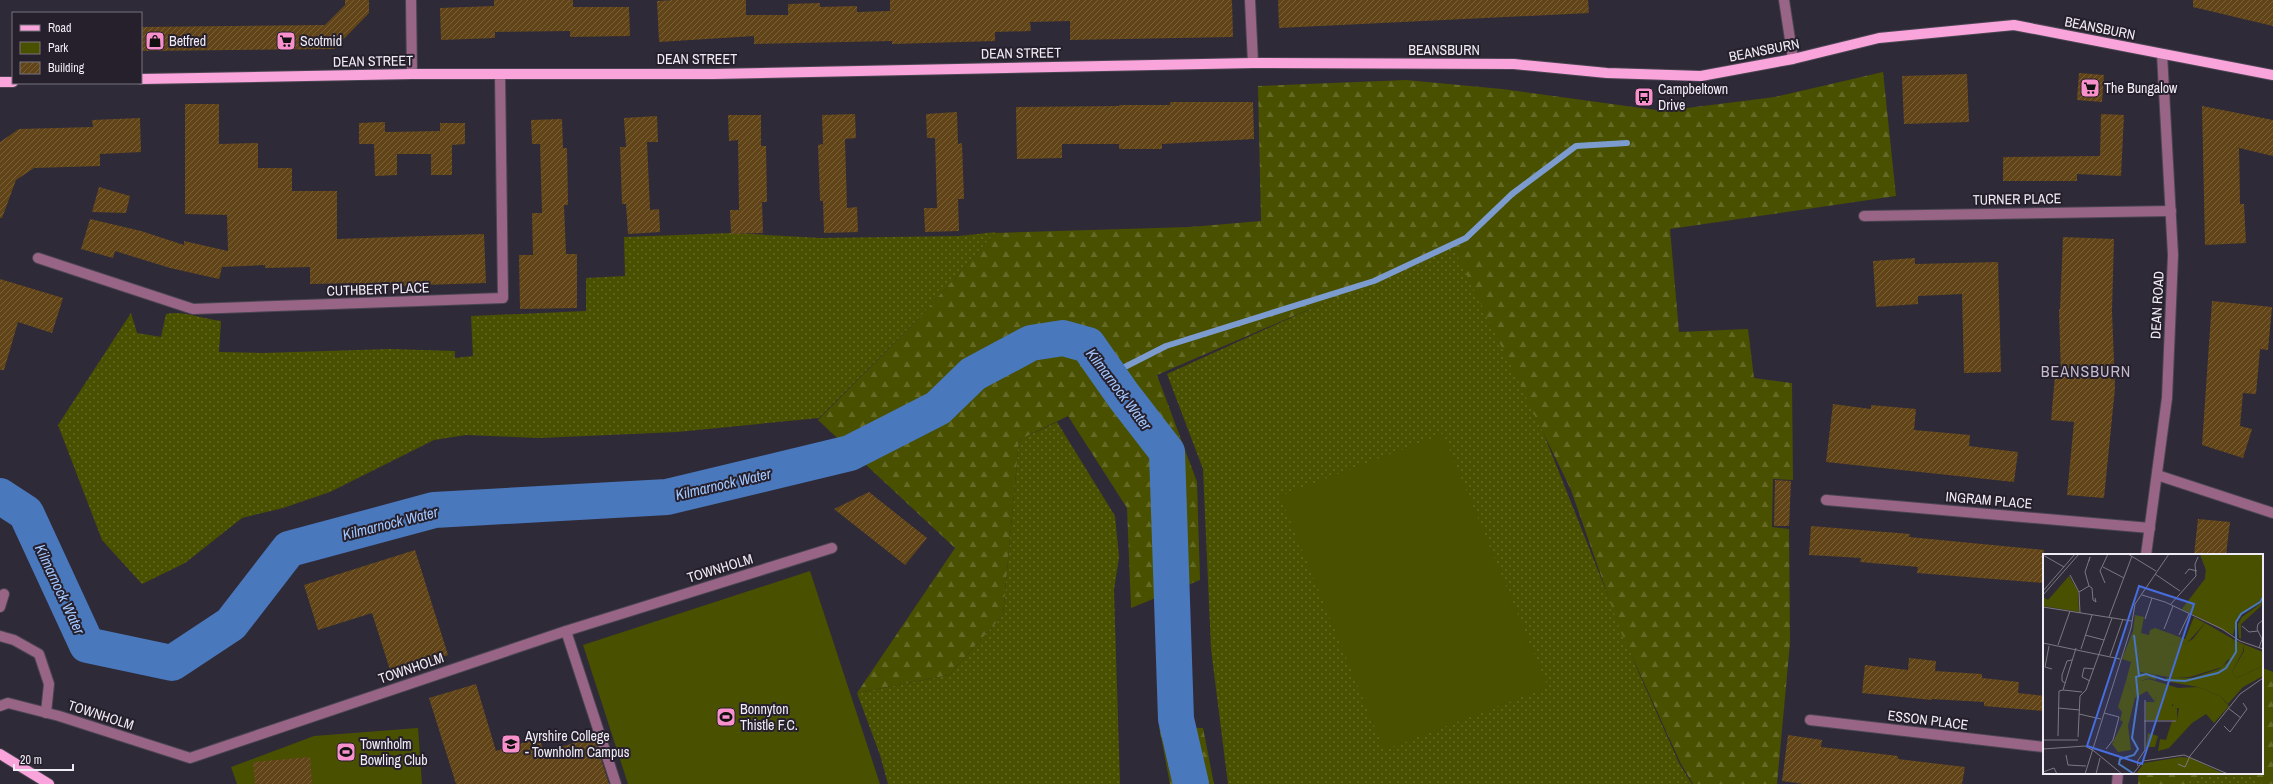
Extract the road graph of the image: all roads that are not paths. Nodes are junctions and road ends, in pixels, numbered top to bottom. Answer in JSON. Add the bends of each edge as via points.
{"nodes":[{"id":1,"x":411,"y":0,"type":"edge"},
{"id":2,"x":1250,"y":0,"type":"edge"},
{"id":3,"x":1784,"y":0,"type":"edge"},
{"id":4,"x":2162,"y":54,"type":"junction"},
{"id":5,"x":1793,"y":60,"type":"junction"},
{"id":6,"x":1253,"y":63,"type":"junction"},
{"id":7,"x":412,"y":74,"type":"junction"},
{"id":8,"x":500,"y":74,"type":"junction"},
{"id":9,"x":2273,"y":75,"type":"edge"},
{"id":10,"x":142,"y":79,"type":"edge"},
{"id":11,"x":0,"y":82,"type":"edge"},
{"id":12,"x":12,"y":82,"type":"edge"},
{"id":13,"x":2171,"y":211,"type":"junction"},
{"id":14,"x":1864,"y":216,"type":"dead end"},
{"id":15,"x":38,"y":258,"type":"dead end"},
{"id":16,"x":2157,"y":475,"type":"junction"},
{"id":17,"x":1826,"y":500,"type":"dead end"},
{"id":18,"x":2273,"y":513,"type":"edge"},
{"id":19,"x":2150,"y":528,"type":"junction"},
{"id":20,"x":832,"y":548,"type":"dead end"},
{"id":21,"x":2146,"y":554,"type":"edge"},
{"id":22,"x":4,"y":594,"type":"dead end"},
{"id":23,"x":0,"y":607,"type":"edge"},
{"id":24,"x":566,"y":631,"type":"junction"},
{"id":25,"x":0,"y":636,"type":"edge"},
{"id":26,"x":0,"y":706,"type":"edge"},
{"id":27,"x":46,"y":713,"type":"junction"},
{"id":28,"x":1810,"y":720,"type":"dead end"},
{"id":29,"x":2043,"y":747,"type":"edge"},
{"id":30,"x":0,"y":754,"type":"edge"},
{"id":31,"x":2118,"y":774,"type":"edge"},
{"id":32,"x":49,"y":784,"type":"edge"},
{"id":33,"x":616,"y":784,"type":"edge"},
{"id":34,"x":2117,"y":784,"type":"edge"}],
"edges":[{"from":1,"to":7,"type":"street"},
{"from":2,"to":6,"type":"street"},
{"from":3,"to":5,"type":"street"},
{"from":4,"to":5,"type":"main road","name":"BEANSBURN","via":[[2014,25],[1879,38]]},
{"from":4,"to":9,"type":"main road","name":"BEANSBURN"},
{"from":4,"to":13,"type":"street","name":"DEAN ROAD"},
{"from":5,"to":6,"type":"main road","name":"BEANSBURN","via":[[1701,76],[1607,73],[1514,64]]},
{"from":6,"to":8,"type":"main road","name":"DEAN STREET","via":[[722,73]]},
{"from":7,"to":8,"type":"main road","name":"DEAN STREET"},
{"from":7,"to":10,"type":"main road","name":"DEAN STREET"},
{"from":8,"to":15,"type":"street","name":"CUTHBERT PLACE","via":[[503,298],[193,309]]},
{"from":11,"to":12,"type":"main road"},
{"from":13,"to":14,"type":"street","name":"TURNER PLACE"},
{"from":13,"to":16,"type":"street","name":"DEAN ROAD","via":[[2173,255],[2167,398]]},
{"from":16,"to":18,"type":"street"},
{"from":16,"to":19,"type":"street","name":"DEAN ROAD"},
{"from":17,"to":19,"type":"street","name":"INGRAM PLACE"},
{"from":19,"to":21,"type":"street","name":"DEAN ROAD"},
{"from":20,"to":24,"type":"street","name":"TOWNHOLM"},
{"from":22,"to":23,"type":"street"},
{"from":24,"to":27,"type":"street","name":"TOWNHOLM","via":[[190,758]]},
{"from":24,"to":33,"type":"street"},
{"from":25,"to":27,"type":"street","via":[[14,640],[39,654],[49,684]]},
{"from":26,"to":27,"type":"street","name":"TOWNHOLM","via":[[8,703]]},
{"from":28,"to":29,"type":"street","name":"ESSON PLACE"},
{"from":30,"to":32,"type":"main road"},
{"from":31,"to":34,"type":"street"}]}
